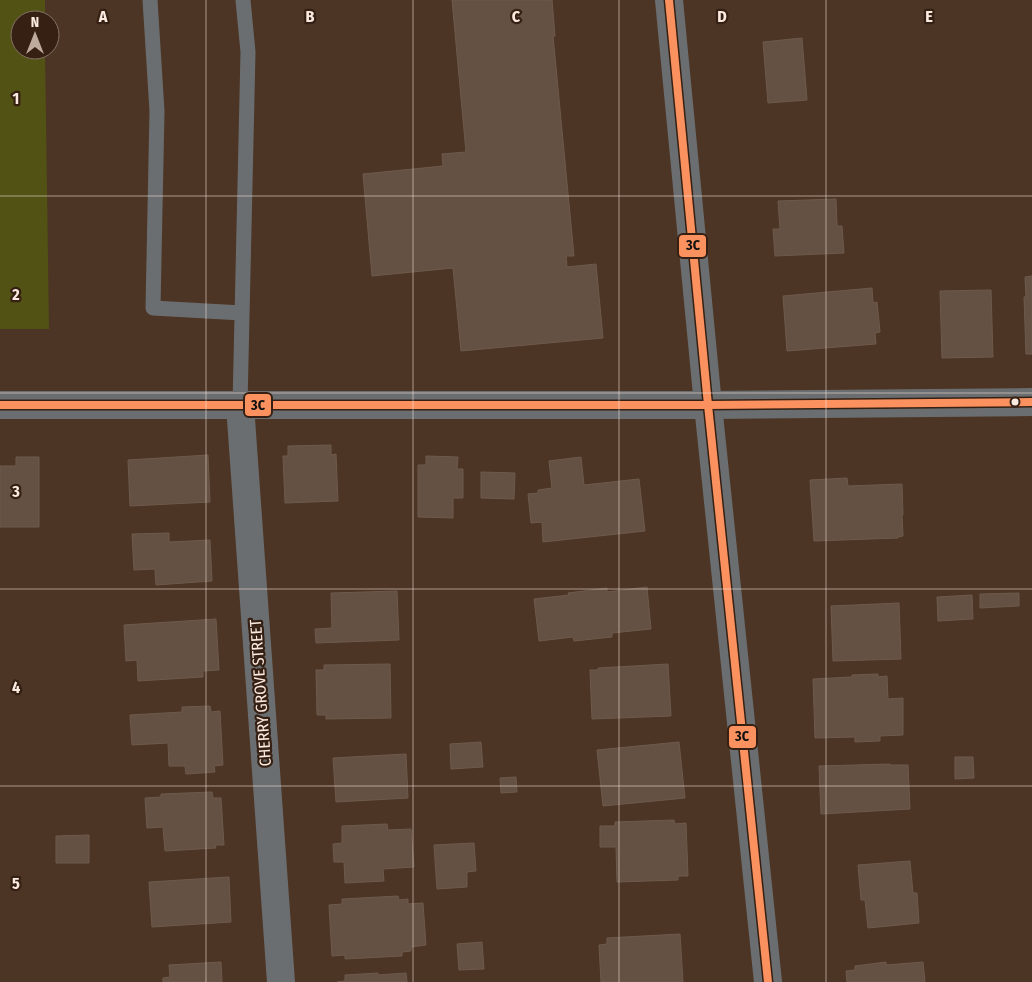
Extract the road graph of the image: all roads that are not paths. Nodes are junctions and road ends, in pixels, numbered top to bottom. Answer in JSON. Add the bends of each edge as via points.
{"nodes":[{"id":1,"x":150,"y":0,"type":"edge"},
{"id":2,"x":243,"y":0,"type":"edge"},
{"id":3,"x":669,"y":0,"type":"edge"},
{"id":4,"x":242,"y":313,"type":"junction"},
{"id":5,"x":1032,"y":402,"type":"edge"},
{"id":6,"x":0,"y":405,"type":"edge"},
{"id":7,"x":240,"y":405,"type":"junction"},
{"id":8,"x":708,"y":405,"type":"junction"},
{"id":9,"x":281,"y":982,"type":"edge"},
{"id":10,"x":768,"y":982,"type":"edge"}],
"edges":[{"from":1,"to":4,"type":"lane","via":[[157,110],[153,308]]},
{"from":2,"to":4,"type":"lane","via":[[248,52]]},
{"from":3,"to":8,"type":"street"},
{"from":4,"to":7,"type":"lane"},
{"from":5,"to":8,"type":"street"},
{"from":6,"to":7,"type":"street"},
{"from":7,"to":8,"type":"street"},
{"from":7,"to":9,"type":"street","name":"CHERRY GROVE STREET"},
{"from":8,"to":10,"type":"street"}]}
